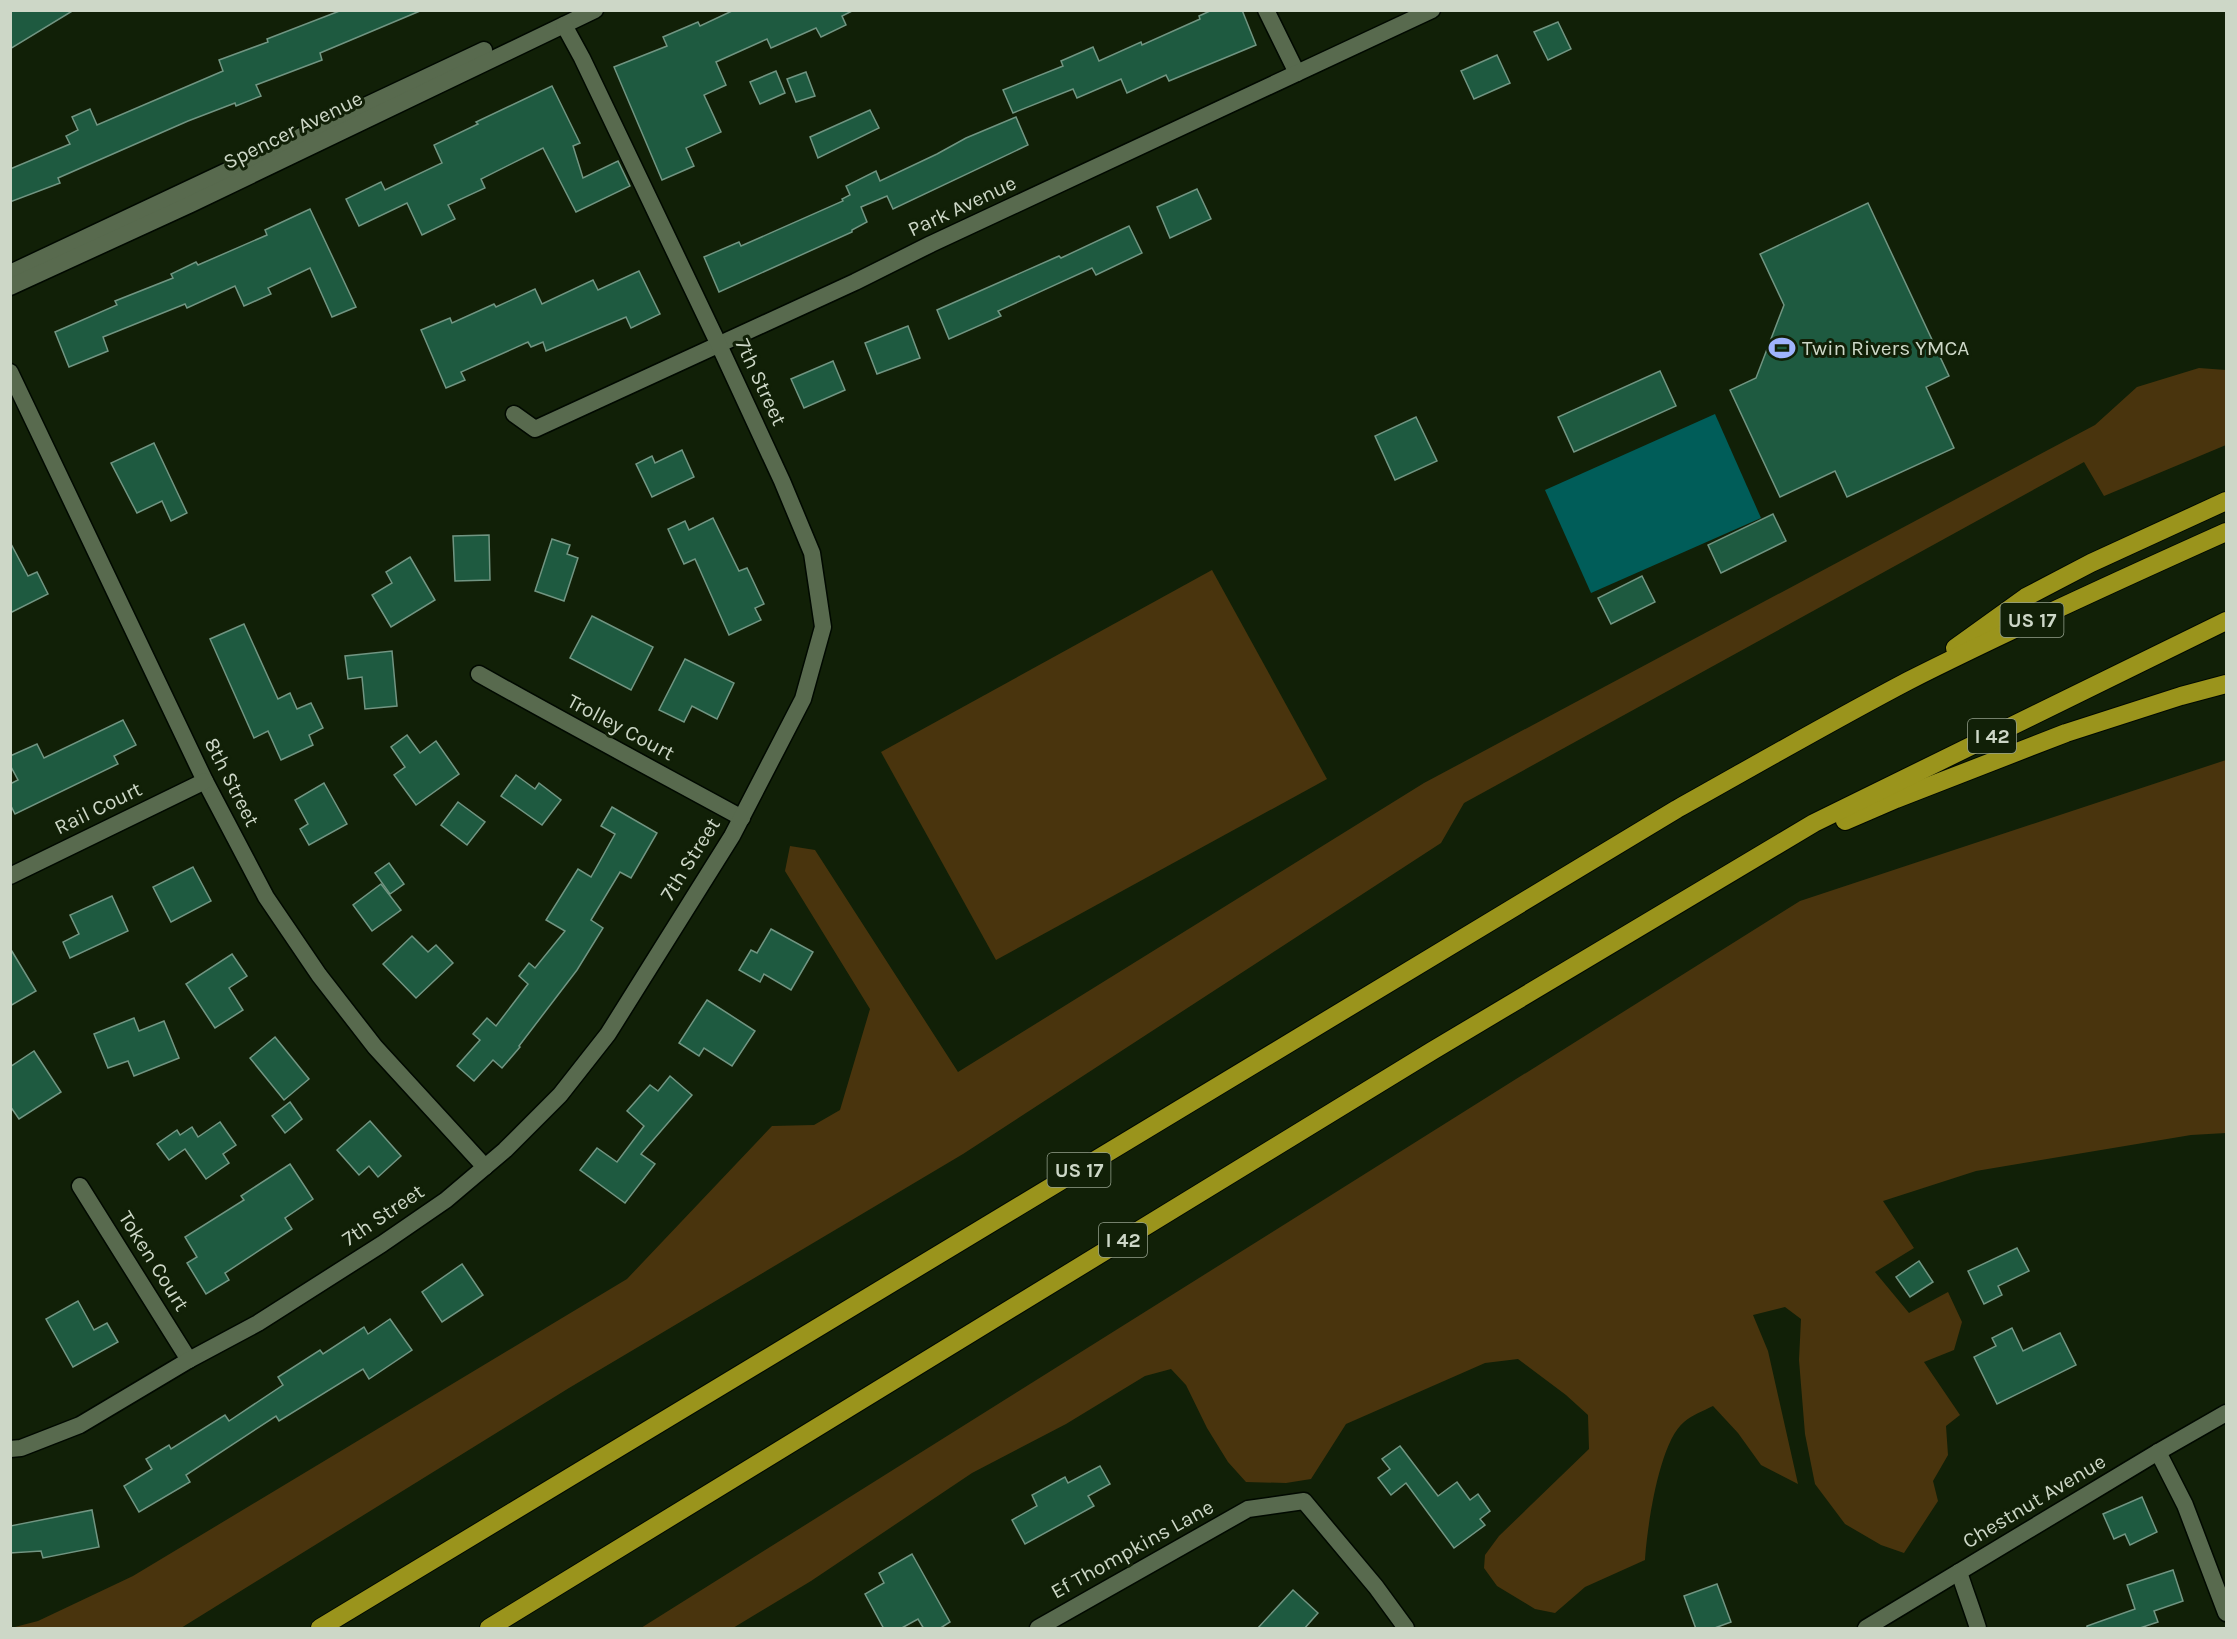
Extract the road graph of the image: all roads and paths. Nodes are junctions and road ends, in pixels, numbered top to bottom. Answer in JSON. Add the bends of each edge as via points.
{"nodes":[{"id":1,"x":595,"y":10,"type":"edge"},
{"id":2,"x":1266,"y":10,"type":"edge"},
{"id":3,"x":1432,"y":10,"type":"edge"},
{"id":4,"x":562,"y":15,"type":"edge"},
{"id":5,"x":1297,"y":73,"type":"junction"},
{"id":6,"x":10,"y":273,"type":"edge"},
{"id":7,"x":10,"y":287,"type":"edge"},
{"id":8,"x":719,"y":345,"type":"junction"},
{"id":9,"x":10,"y":372,"type":"edge"},
{"id":10,"x":514,"y":414,"type":"dead end"},
{"id":11,"x":2226,"y":501,"type":"edge"},
{"id":12,"x":2226,"y":532,"type":"edge"},
{"id":13,"x":2226,"y":621,"type":"edge"},
{"id":14,"x":479,"y":674,"type":"dead end"},
{"id":15,"x":1908,"y":682,"type":"junction"},
{"id":16,"x":2226,"y":684,"type":"edge"},
{"id":17,"x":205,"y":781,"type":"junction"},
{"id":18,"x":742,"y":818,"type":"junction"},
{"id":19,"x":1760,"y":855,"type":"junction"},
{"id":20,"x":10,"y":876,"type":"edge"},
{"id":21,"x":485,"y":1167,"type":"junction"},
{"id":22,"x":80,"y":1186,"type":"dead end"},
{"id":23,"x":189,"y":1360,"type":"junction"},
{"id":24,"x":2226,"y":1413,"type":"edge"},
{"id":25,"x":10,"y":1449,"type":"edge"},
{"id":26,"x":2158,"y":1452,"type":"junction"},
{"id":27,"x":1959,"y":1572,"type":"junction"},
{"id":28,"x":2226,"y":1613,"type":"edge"},
{"id":29,"x":320,"y":1629,"type":"edge"},
{"id":30,"x":489,"y":1629,"type":"edge"},
{"id":31,"x":1038,"y":1629,"type":"edge"},
{"id":32,"x":1406,"y":1629,"type":"edge"},
{"id":33,"x":1866,"y":1629,"type":"edge"},
{"id":34,"x":1978,"y":1629,"type":"edge"}],
"edges":[{"from":1,"to":4,"type":"street","name":"Spencer Avenue"},
{"from":2,"to":5,"type":"street"},
{"from":3,"to":5,"type":"street","name":"Park Avenue"},
{"from":4,"to":6,"type":"street","name":"Spencer Avenue"},
{"from":4,"to":7,"type":"street","name":"Spencer Avenue","via":[[191,204]]},
{"from":4,"to":8,"type":"street","name":"7th Street"},
{"from":5,"to":8,"type":"street","name":"Park Avenue"},
{"from":8,"to":10,"type":"street","name":"Park Avenue","via":[[535,429]]},
{"from":8,"to":18,"type":"street","name":"7th Street","via":[[812,553],[822,627],[802,699]]},
{"from":9,"to":17,"type":"street","name":"8th Street"},
{"from":11,"to":15,"type":"highway","via":[[2026,597]]},
{"from":12,"to":15,"type":"highway","number":"US 17"},
{"from":13,"to":19,"type":"highway","number":"I 42","via":[[1814,824]]},
{"from":14,"to":18,"type":"street","name":"Trolley Court"},
{"from":15,"to":29,"type":"highway","number":"US 17","via":[[1677,809]]},
{"from":16,"to":19,"type":"highway","via":[[2066,733]]},
{"from":17,"to":20,"type":"street","name":"Rail Court"},
{"from":17,"to":21,"type":"street","name":"8th Street","via":[[266,897],[319,975],[375,1047]]},
{"from":18,"to":21,"type":"street","name":"7th Street","via":[[608,1034],[560,1095]]},
{"from":19,"to":30,"type":"highway","number":"I 42","via":[[1432,1051]]},
{"from":21,"to":23,"type":"street","name":"7th Street","via":[[446,1200],[373,1250],[258,1323]]},
{"from":22,"to":23,"type":"street","name":"Token Court"},
{"from":23,"to":25,"type":"street","name":"7th Street","via":[[80,1425]]},
{"from":24,"to":26,"type":"street","name":"Chestnut Avenue"},
{"from":26,"to":27,"type":"street","name":"Chestnut Avenue"},
{"from":26,"to":28,"type":"street","via":[[2185,1505]]},
{"from":27,"to":33,"type":"street","name":"Chestnut Avenue"},
{"from":27,"to":34,"type":"street"},
{"from":31,"to":32,"type":"street","name":"Ef Thompkins Lane","via":[[1248,1509],[1304,1501]]}]}
